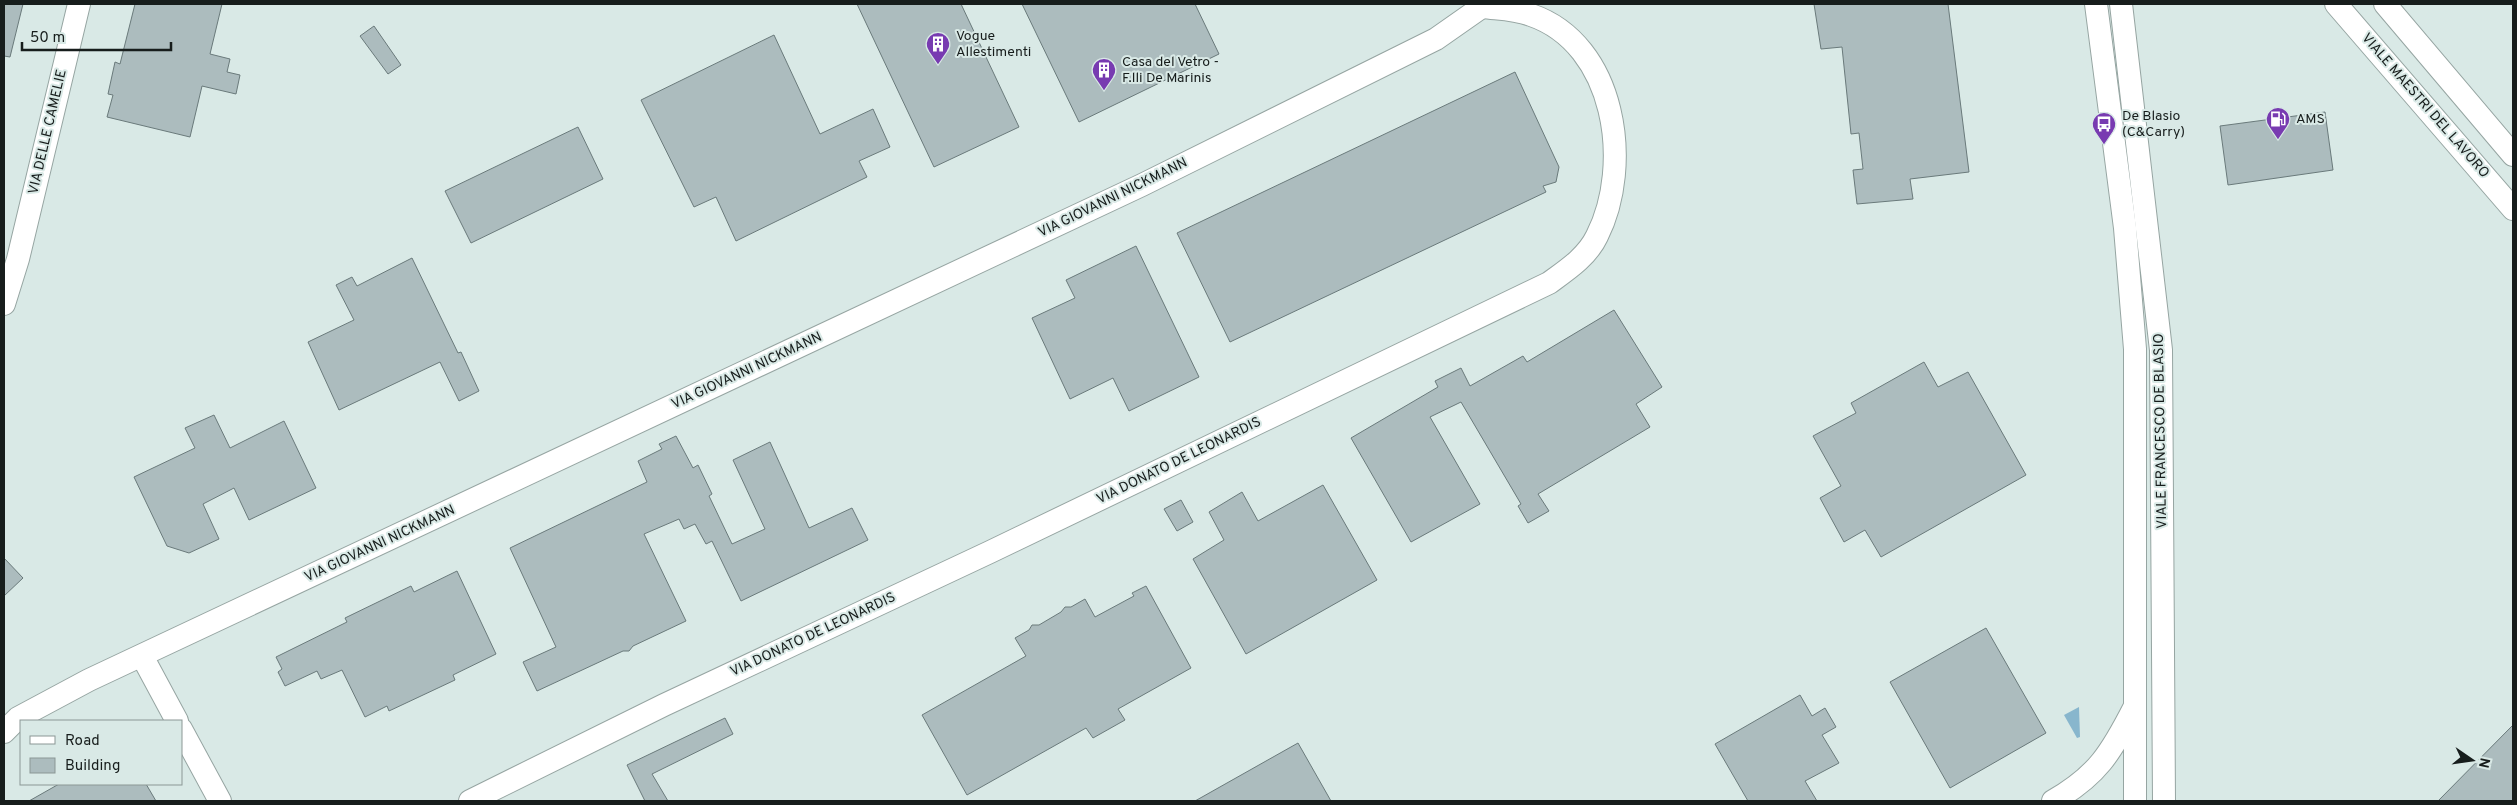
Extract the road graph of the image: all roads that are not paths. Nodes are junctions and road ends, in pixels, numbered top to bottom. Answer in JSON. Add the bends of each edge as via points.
{"nodes":[{"id":1,"x":79,"y":4,"type":"edge"},
{"id":2,"x":2096,"y":4,"type":"edge"},
{"id":3,"x":2121,"y":4,"type":"edge"},
{"id":4,"x":2336,"y":4,"type":"edge"},
{"id":5,"x":2385,"y":4,"type":"edge"},
{"id":6,"x":1484,"y":6,"type":"edge"},
{"id":7,"x":2513,"y":155,"type":"edge"},
{"id":8,"x":2513,"y":209,"type":"edge"},
{"id":9,"x":4,"y":304,"type":"edge"},
{"id":10,"x":142,"y":656,"type":"junction"},
{"id":11,"x":2135,"y":705,"type":"junction"},
{"id":12,"x":176,"y":720,"type":"edge"},
{"id":13,"x":182,"y":731,"type":"edge"},
{"id":14,"x":4,"y":732,"type":"edge"},
{"id":15,"x":220,"y":801,"type":"edge"},
{"id":16,"x":470,"y":801,"type":"edge"},
{"id":17,"x":2053,"y":801,"type":"edge"},
{"id":18,"x":2135,"y":801,"type":"edge"},
{"id":19,"x":2164,"y":801,"type":"edge"}],
"edges":[{"from":1,"to":9,"type":"street","name":"VIA DELLE CAMELIE","via":[[18,259]]},
{"from":2,"to":11,"type":"street","name":"VIALE FRANCESCO DE BLASIO","via":[[2125,228],[2135,349]]},
{"from":3,"to":19,"type":"street","name":"VIALE FRANCESCO DE BLASIO","via":[[2162,350]]},
{"from":4,"to":8,"type":"street","name":"VIALE MAESTRI DEL LAVORO"},
{"from":5,"to":7,"type":"street"},
{"from":6,"to":10,"type":"street","name":"VIA GIOVANNI NICKMANN","via":[[1436,39],[1142,185]]},
{"from":6,"to":16,"type":"street","name":"VIA DONATO DE LEONARDIS","via":[[1532,15],[1558,29],[1593,66],[1604,88],[1612,126],[1614,182],[1597,237],[1579,261],[1540,288],[664,705]]},
{"from":10,"to":12,"type":"street"},
{"from":10,"to":14,"type":"street","name":"VIA GIOVANNI NICKMANN","via":[[18,718]]},
{"from":11,"to":17,"type":"street","via":[[2113,747],[2092,775]]},
{"from":11,"to":18,"type":"street","name":"VIALE FRANCESCO DE BLASIO"},
{"from":13,"to":15,"type":"street"}]}
